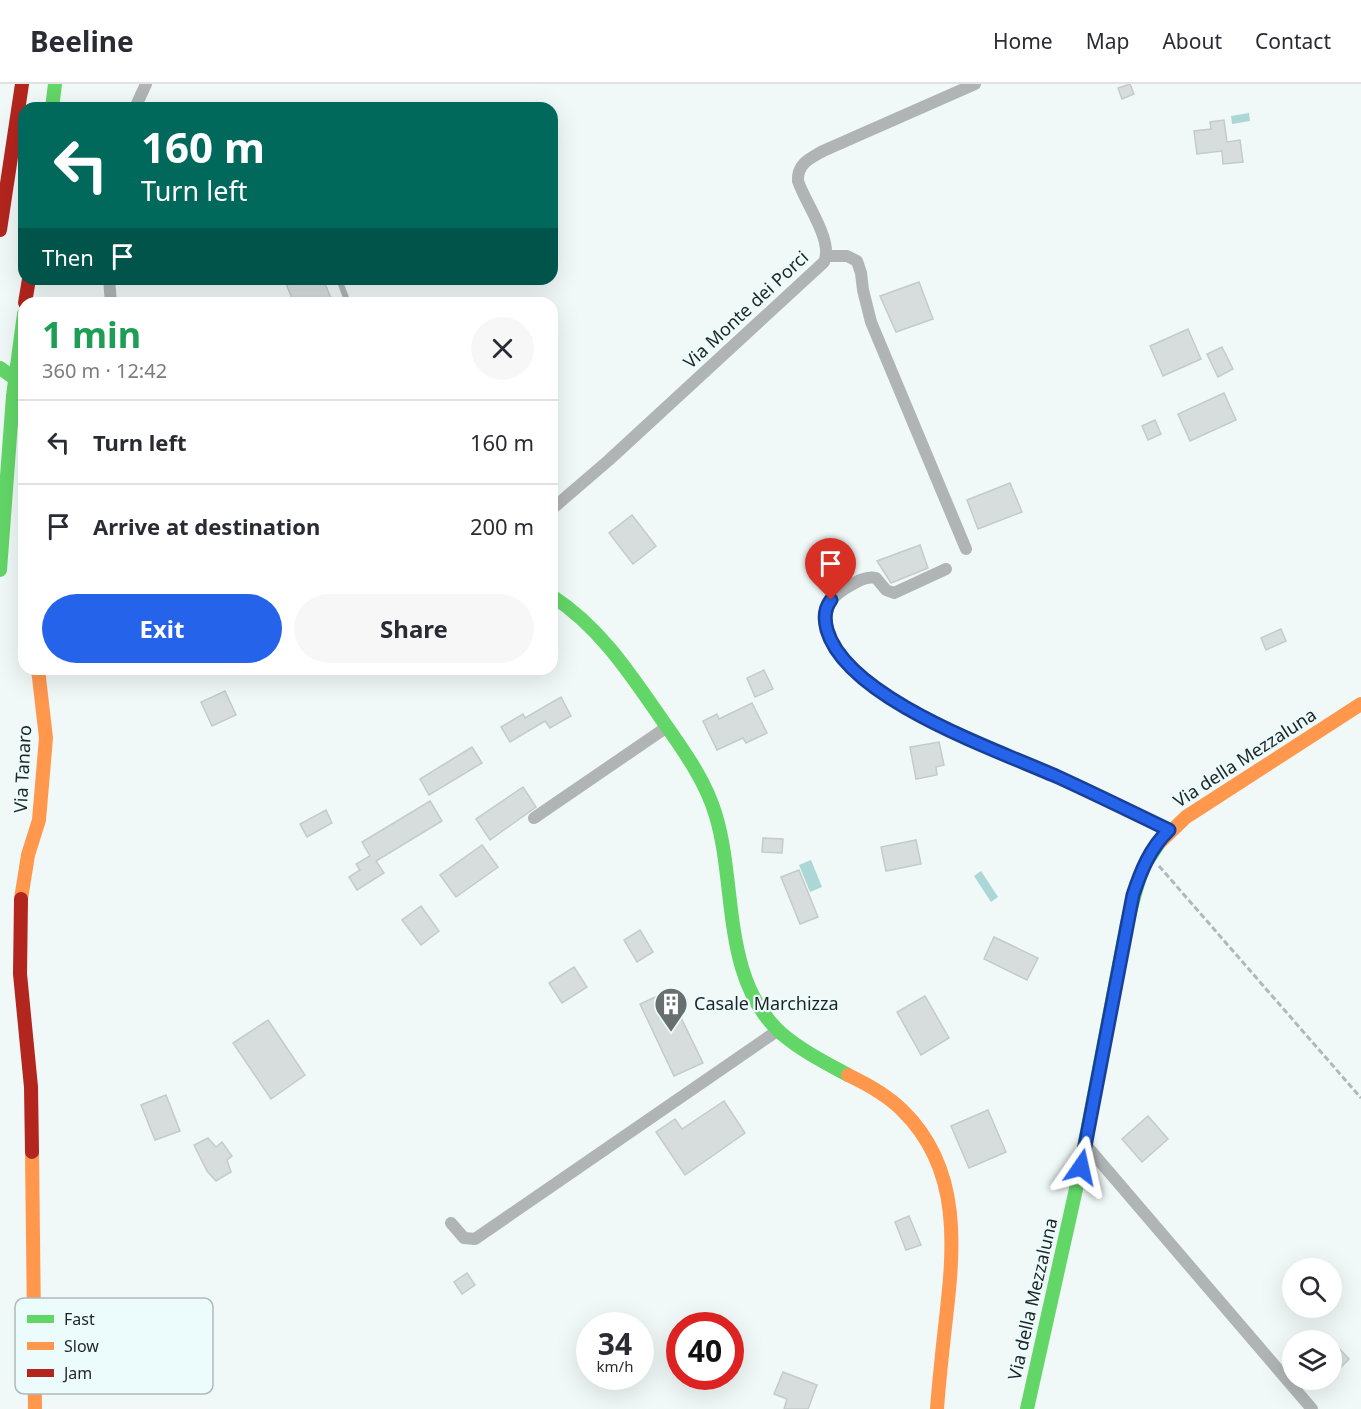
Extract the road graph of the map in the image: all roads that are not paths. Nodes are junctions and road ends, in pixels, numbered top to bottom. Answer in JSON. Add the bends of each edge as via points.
{"nodes":[{"id":1,"x":22,"y":84,"type":"edge"},
{"id":2,"x":56,"y":84,"type":"edge"},
{"id":3,"x":146,"y":84,"type":"edge"},
{"id":4,"x":975,"y":84,"type":"edge"},
{"id":5,"x":19,"y":102,"type":"edge"},
{"id":6,"x":53,"y":102,"type":"edge"},
{"id":7,"x":138,"y":102,"type":"edge"},
{"id":8,"x":18,"y":111,"type":"edge"},
{"id":9,"x":0,"y":230,"type":"edge"},
{"id":10,"x":827,"y":256,"type":"junction"},
{"id":11,"x":18,"y":359,"type":"edge"},
{"id":12,"x":0,"y":368,"type":"edge"},
{"id":13,"x":18,"y":381,"type":"edge"},
{"id":14,"x":558,"y":504,"type":"edge"},
{"id":15,"x":966,"y":549,"type":"dead end"},
{"id":16,"x":946,"y":569,"type":"dead end"},
{"id":17,"x":0,"y":570,"type":"edge"},
{"id":18,"x":558,"y":600,"type":"edge"},
{"id":19,"x":39,"y":675,"type":"edge"},
{"id":20,"x":1361,"y":704,"type":"edge"},
{"id":21,"x":667,"y":727,"type":"junction"},
{"id":22,"x":534,"y":818,"type":"dead end"},
{"id":23,"x":1169,"y":830,"type":"junction"},
{"id":24,"x":777,"y":1031,"type":"junction"},
{"id":25,"x":1085,"y":1144,"type":"junction"},
{"id":26,"x":451,"y":1223,"type":"dead end"},
{"id":27,"x":34,"y":1298,"type":"edge"},
{"id":28,"x":35,"y":1394,"type":"edge"},
{"id":29,"x":35,"y":1409,"type":"edge"},
{"id":30,"x":936,"y":1409,"type":"edge"},
{"id":31,"x":1027,"y":1409,"type":"edge"},
{"id":32,"x":1312,"y":1409,"type":"edge"}],
"edges":[{"from":1,"to":5,"type":"main road"},
{"from":2,"to":6,"type":"main road"},
{"from":3,"to":7,"type":"street"},
{"from":4,"to":10,"type":"street","name":"Via Monte dei Porci","via":[[823,151],[803,164],[798,172],[799,186],[824,239]]},
{"from":8,"to":9,"type":"main road"},
{"from":10,"to":14,"type":"street","name":"Via Monte dei Porci","via":[[815,272]]},
{"from":10,"to":15,"type":"street","via":[[850,257],[859,265],[871,322]]},
{"from":11,"to":17,"type":"main road"},
{"from":12,"to":13,"type":"main road","bridge":true},
{"from":16,"to":23,"type":"street","via":[[894,593],[876,578],[868,577],[835,596],[828,604],[826,621],[829,635],[842,656],[877,688],[920,715]]},
{"from":18,"to":21,"type":"main road","via":[[604,638]]},
{"from":19,"to":27,"type":"main road","name":"Via Tanaro","via":[[46,738],[39,820],[21,895],[20,974],[31,1087]]},
{"from":20,"to":23,"type":"main road","name":"Via della Mezzaluna"},
{"from":21,"to":22,"type":"street"},
{"from":21,"to":24,"type":"main road","via":[[710,798],[743,968],[755,1000]]},
{"from":23,"to":25,"type":"main road","name":"Via della Mezzaluna","via":[[1149,855],[1132,901]]},
{"from":24,"to":26,"type":"street","via":[[475,1239],[464,1238]]},
{"from":24,"to":30,"type":"main road","via":[[894,1103],[917,1128],[939,1167],[948,1194],[954,1240]]},
{"from":25,"to":31,"type":"main road","name":"Via della Mezzaluna"},
{"from":25,"to":32,"type":"street"},
{"from":28,"to":29,"type":"main road","name":"Via Tanaro"}]}
